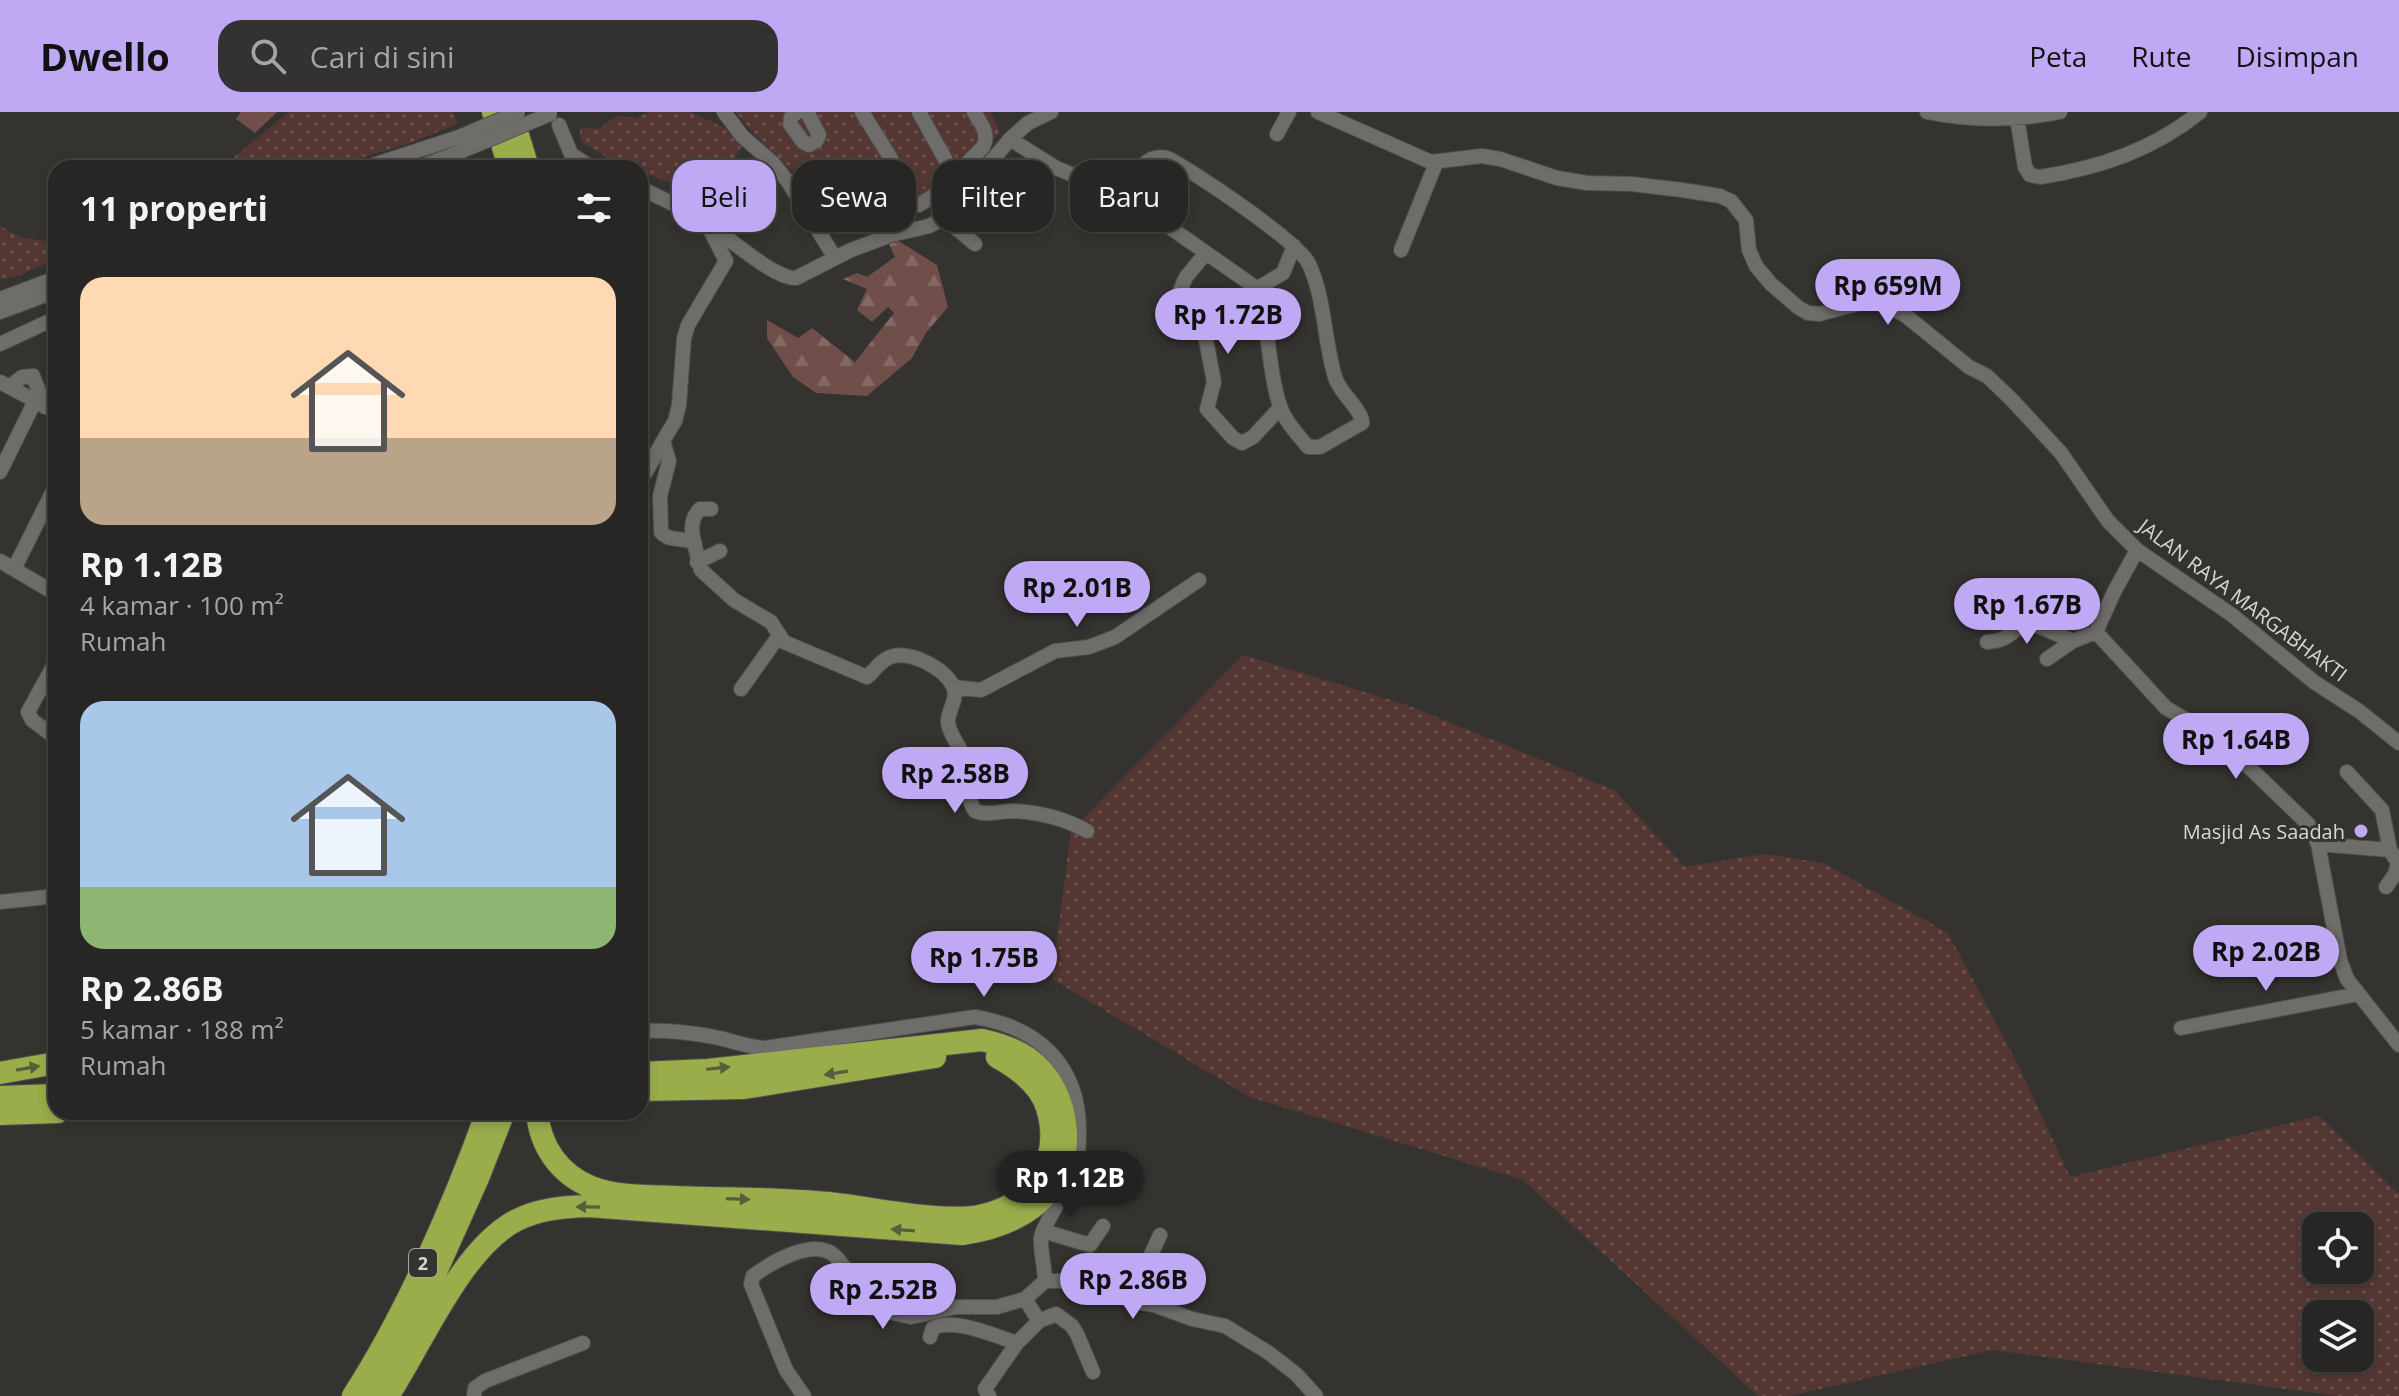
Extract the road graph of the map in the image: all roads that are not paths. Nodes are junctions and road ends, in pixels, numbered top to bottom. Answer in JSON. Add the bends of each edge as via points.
{"nodes":[{"id":1,"x":493,"y":112,"type":"edge"},
{"id":2,"x":511,"y":112,"type":"edge"},
{"id":3,"x":518,"y":112,"type":"edge"},
{"id":4,"x":724,"y":112,"type":"edge"},
{"id":5,"x":797,"y":112,"type":"edge"},
{"id":6,"x":807,"y":112,"type":"edge"},
{"id":7,"x":862,"y":112,"type":"edge"},
{"id":8,"x":919,"y":112,"type":"edge"},
{"id":9,"x":974,"y":112,"type":"edge"},
{"id":10,"x":1049,"y":112,"type":"edge"},
{"id":11,"x":1289,"y":112,"type":"edge"},
{"id":12,"x":1318,"y":112,"type":"edge"},
{"id":13,"x":1927,"y":112,"type":"edge"},
{"id":14,"x":2060,"y":112,"type":"edge"},
{"id":15,"x":2200,"y":112,"type":"edge"},
{"id":16,"x":555,"y":117,"type":"edge"},
{"id":17,"x":2017,"y":118,"type":"junction"},
{"id":18,"x":1277,"y":134,"type":"dead end"},
{"id":19,"x":1010,"y":139,"type":"junction"},
{"id":20,"x":460,"y":144,"type":"junction"},
{"id":21,"x":396,"y":160,"type":"edge"},
{"id":22,"x":432,"y":160,"type":"edge"},
{"id":23,"x":507,"y":160,"type":"edge"},
{"id":24,"x":526,"y":160,"type":"edge"},
{"id":25,"x":580,"y":160,"type":"edge"},
{"id":26,"x":946,"y":160,"type":"edge"},
{"id":27,"x":972,"y":160,"type":"edge"},
{"id":28,"x":992,"y":160,"type":"edge"},
{"id":29,"x":1147,"y":160,"type":"edge"},
{"id":30,"x":1170,"y":160,"type":"edge"},
{"id":31,"x":1436,"y":163,"type":"junction"},
{"id":32,"x":1188,"y":172,"type":"edge"},
{"id":33,"x":1070,"y":174,"type":"edge"},
{"id":34,"x":648,"y":192,"type":"edge"},
{"id":35,"x":932,"y":197,"type":"edge"},
{"id":36,"x":672,"y":204,"type":"edge"},
{"id":37,"x":932,"y":224,"type":"edge"},
{"id":38,"x":711,"y":232,"type":"edge"},
{"id":39,"x":719,"y":232,"type":"edge"},
{"id":40,"x":961,"y":232,"type":"edge"},
{"id":41,"x":1176,"y":232,"type":"edge"},
{"id":42,"x":975,"y":244,"type":"dead end"},
{"id":43,"x":1294,"y":246,"type":"junction"},
{"id":44,"x":1401,"y":250,"type":"dead end"},
{"id":45,"x":1206,"y":253,"type":"junction"},
{"id":46,"x":835,"y":258,"type":"junction"},
{"id":47,"x":1283,"y":273,"type":"junction"},
{"id":48,"x":1313,"y":274,"type":"junction"},
{"id":49,"x":48,"y":281,"type":"edge"},
{"id":50,"x":1255,"y":290,"type":"junction"},
{"id":51,"x":48,"y":294,"type":"edge"},
{"id":52,"x":0,"y":299,"type":"edge"},
{"id":53,"x":0,"y":312,"type":"edge"},
{"id":54,"x":48,"y":322,"type":"edge"},
{"id":55,"x":0,"y":344,"type":"edge"},
{"id":56,"x":4,"y":384,"type":"edge"},
{"id":57,"x":45,"y":406,"type":"edge"},
{"id":58,"x":1280,"y":408,"type":"junction"},
{"id":59,"x":663,"y":441,"type":"junction"},
{"id":60,"x":669,"y":461,"type":"junction"},
{"id":61,"x":648,"y":466,"type":"edge"},
{"id":62,"x":0,"y":472,"type":"edge"},
{"id":63,"x":648,"y":472,"type":"edge"},
{"id":64,"x":48,"y":501,"type":"edge"},
{"id":65,"x":711,"y":509,"type":"dead end"},
{"id":66,"x":695,"y":545,"type":"junction"},
{"id":67,"x":2137,"y":550,"type":"junction"},
{"id":68,"x":720,"y":551,"type":"dead end"},
{"id":69,"x":0,"y":561,"type":"edge"},
{"id":70,"x":697,"y":562,"type":"junction"},
{"id":71,"x":14,"y":569,"type":"junction"},
{"id":72,"x":1199,"y":580,"type":"dead end"},
{"id":73,"x":48,"y":589,"type":"edge"},
{"id":74,"x":2096,"y":632,"type":"junction"},
{"id":75,"x":778,"y":637,"type":"junction"},
{"id":76,"x":2073,"y":641,"type":"junction"},
{"id":77,"x":1987,"y":642,"type":"dead end"},
{"id":78,"x":2047,"y":659,"type":"dead end"},
{"id":79,"x":48,"y":683,"type":"edge"},
{"id":80,"x":953,"y":687,"type":"junction"},
{"id":81,"x":741,"y":689,"type":"dead end"},
{"id":82,"x":48,"y":732,"type":"edge"},
{"id":83,"x":2399,"y":743,"type":"edge"},
{"id":84,"x":2347,"y":772,"type":"dead end"},
{"id":85,"x":1087,"y":831,"type":"dead end"},
{"id":86,"x":2318,"y":844,"type":"junction"},
{"id":87,"x":2394,"y":852,"type":"edge"},
{"id":88,"x":2386,"y":887,"type":"dead end"},
{"id":89,"x":48,"y":897,"type":"edge"},
{"id":90,"x":0,"y":902,"type":"edge"},
{"id":91,"x":2358,"y":994,"type":"junction"},
{"id":92,"x":2181,"y":1028,"type":"dead end"},
{"id":93,"x":648,"y":1031,"type":"edge"},
{"id":94,"x":2399,"y":1045,"type":"edge"},
{"id":95,"x":48,"y":1064,"type":"edge"},
{"id":96,"x":0,"y":1073,"type":"edge"},
{"id":97,"x":648,"y":1073,"type":"edge"},
{"id":98,"x":648,"y":1090,"type":"edge"},
{"id":99,"x":48,"y":1095,"type":"edge"},
{"id":100,"x":0,"y":1097,"type":"edge"},
{"id":101,"x":48,"y":1112,"type":"edge"},
{"id":102,"x":0,"y":1114,"type":"edge"},
{"id":103,"x":484,"y":1120,"type":"edge"},
{"id":104,"x":501,"y":1120,"type":"edge"},
{"id":105,"x":539,"y":1120,"type":"edge"},
{"id":106,"x":1103,"y":1226,"type":"dead end"},
{"id":107,"x":1043,"y":1231,"type":"junction"},
{"id":108,"x":1160,"y":1235,"type":"dead end"},
{"id":109,"x":1045,"y":1281,"type":"junction"},
{"id":110,"x":1131,"y":1297,"type":"junction"},
{"id":111,"x":1025,"y":1299,"type":"junction"},
{"id":112,"x":1039,"y":1321,"type":"junction"},
{"id":113,"x":930,"y":1337,"type":"dead end"},
{"id":114,"x":583,"y":1343,"type":"dead end"},
{"id":115,"x":1017,"y":1343,"type":"junction"},
{"id":116,"x":1093,"y":1372,"type":"dead end"},
{"id":117,"x":353,"y":1396,"type":"edge"},
{"id":118,"x":372,"y":1396,"type":"edge"},
{"id":119,"x":388,"y":1396,"type":"edge"},
{"id":120,"x":474,"y":1396,"type":"edge"},
{"id":121,"x":804,"y":1396,"type":"edge"},
{"id":122,"x":989,"y":1396,"type":"edge"},
{"id":123,"x":1316,"y":1396,"type":"edge"}],
"edges":[{"from":1,"to":23,"type":"highway"},
{"from":2,"to":24,"type":"highway"},
{"from":3,"to":20,"type":"street","bridge":true},
{"from":4,"to":46,"type":"street","via":[[789,183]]},
{"from":5,"to":6,"type":"street","via":[[791,126],[809,145],[819,135]]},
{"from":7,"to":35,"type":"street","via":[[914,203]]},
{"from":8,"to":26,"type":"street"},
{"from":9,"to":27,"type":"street","via":[[986,140]]},
{"from":10,"to":19,"type":"street"},
{"from":11,"to":18,"type":"street"},
{"from":12,"to":31,"type":"street"},
{"from":13,"to":17,"type":"street"},
{"from":14,"to":17,"type":"street"},
{"from":15,"to":17,"type":"street","via":[[2164,137],[2104,165],[2040,177],[2025,167]]},
{"from":16,"to":20,"type":"street","bridge":true},
{"from":16,"to":25,"type":"street","via":[[571,154]]},
{"from":19,"to":28,"type":"street"},
{"from":19,"to":33,"type":"street"},
{"from":20,"to":21,"type":"street"},
{"from":20,"to":22,"type":"street"},
{"from":29,"to":30,"type":"street"},
{"from":31,"to":44,"type":"street"},
{"from":31,"to":67,"type":"street","name":"JALAN RAYA MARGABHAKTI","via":[[1482,156],[1557,178],[1726,198],[1746,220],[1756,266],[1799,308],[1819,314],[1872,300],[1905,315],[2012,400]]},
{"from":32,"to":43,"type":"street"},
{"from":34,"to":36,"type":"street"},
{"from":37,"to":46,"type":"street"},
{"from":38,"to":59,"type":"street","via":[[726,261],[684,338],[679,405]]},
{"from":39,"to":46,"type":"street","via":[[790,278]]},
{"from":40,"to":42,"type":"street"},
{"from":41,"to":45,"type":"street"},
{"from":43,"to":47,"type":"street"},
{"from":43,"to":48,"type":"street"},
{"from":45,"to":50,"type":"street"},
{"from":45,"to":58,"type":"street","via":[[1180,291],[1181,302],[1200,319],[1204,334],[1214,382],[1207,409],[1244,443]]},
{"from":47,"to":48,"type":"street"},
{"from":47,"to":50,"type":"street"},
{"from":48,"to":58,"type":"street","via":[[1335,379],[1363,421],[1312,449]]},
{"from":49,"to":52,"type":"street"},
{"from":50,"to":58,"type":"street"},
{"from":51,"to":53,"type":"street"},
{"from":54,"to":55,"type":"street"},
{"from":56,"to":57,"type":"street"},
{"from":57,"to":62,"type":"street"},
{"from":59,"to":60,"type":"street"},
{"from":59,"to":61,"type":"street"},
{"from":60,"to":63,"type":"street"},
{"from":60,"to":66,"type":"street","via":[[660,496],[660,528],[669,539]]},
{"from":64,"to":71,"type":"street"},
{"from":65,"to":66,"type":"street","via":[[700,509],[693,519]]},
{"from":66,"to":70,"type":"street"},
{"from":67,"to":74,"type":"street"},
{"from":67,"to":83,"type":"street","name":"JALAN RAYA MARGABHAKTI","via":[[2232,615]]},
{"from":68,"to":70,"type":"street"},
{"from":69,"to":71,"type":"street"},
{"from":70,"to":75,"type":"street","via":[[734,600],[771,622]]},
{"from":71,"to":73,"type":"street"},
{"from":72,"to":80,"type":"street","via":[[1115,637],[1055,651],[981,690]]},
{"from":74,"to":76,"type":"street"},
{"from":74,"to":86,"type":"street","via":[[2166,708],[2201,728],[2266,783],[2309,825]]},
{"from":75,"to":80,"type":"street","via":[[867,677],[888,658],[915,658],[931,664]]},
{"from":75,"to":81,"type":"street"},
{"from":76,"to":77,"type":"street","via":[[2031,623],[2005,641]]},
{"from":76,"to":78,"type":"street"},
{"from":79,"to":82,"type":"street","via":[[28,716]]},
{"from":80,"to":85,"type":"street","via":[[949,727],[963,756],[975,811],[1026,812],[1059,818]]},
{"from":84,"to":87,"type":"street","via":[[2382,810]]},
{"from":86,"to":87,"type":"street"},
{"from":86,"to":91,"type":"street","via":[[2340,960]]},
{"from":87,"to":88,"type":"street","via":[[2397,868]]},
{"from":89,"to":90,"type":"street"},
{"from":91,"to":92,"type":"street"},
{"from":91,"to":94,"type":"street"},
{"from":93,"to":107,"type":"street","via":[[712,1036],[765,1048],[947,1019],[1003,1022],[1053,1054],[1065,1069],[1077,1105],[1079,1147],[1072,1176]]},
{"from":96,"to":95,"type":"highway","one_way":true},
{"from":97,"to":119,"type":"highway","one_way":true,"via":[[982,1040],[1011,1048],[1044,1072],[1062,1108],[1065,1152],[1052,1188],[1036,1205],[991,1230],[962,1234],[588,1206],[559,1207],[525,1217],[480,1249]]},
{"from":105,"to":98,"type":"highway","one_way":true,"via":[[557,1164],[592,1187],[646,1196],[825,1203],[937,1216],[978,1216],[1004,1207],[1032,1190],[1051,1149],[1047,1106],[1034,1085],[996,1056],[977,1053],[744,1088]]},
{"from":99,"to":100,"type":"highway"},
{"from":101,"to":102,"type":"highway"},
{"from":103,"to":117,"type":"highway","number":"2","via":[[412,1288]]},
{"from":104,"to":118,"type":"highway","number":"2","via":[[423,1301]]},
{"from":106,"to":107,"type":"street","via":[[1090,1245]]},
{"from":107,"to":109,"type":"street"},
{"from":108,"to":110,"type":"street"},
{"from":109,"to":110,"type":"street","via":[[1067,1281]]},
{"from":109,"to":111,"type":"street"},
{"from":110,"to":123,"type":"street","via":[[1225,1326],[1269,1353]]},
{"from":111,"to":112,"type":"street"},
{"from":111,"to":121,"type":"street","via":[[905,1317],[866,1307],[830,1252],[816,1249],[792,1256],[761,1270],[751,1284],[786,1370]]},
{"from":112,"to":115,"type":"street"},
{"from":112,"to":116,"type":"street","via":[[1056,1314],[1072,1326]]},
{"from":113,"to":115,"type":"street","via":[[942,1324]]},
{"from":114,"to":120,"type":"street","via":[[485,1381]]},
{"from":115,"to":122,"type":"street","via":[[985,1389]]}]}
